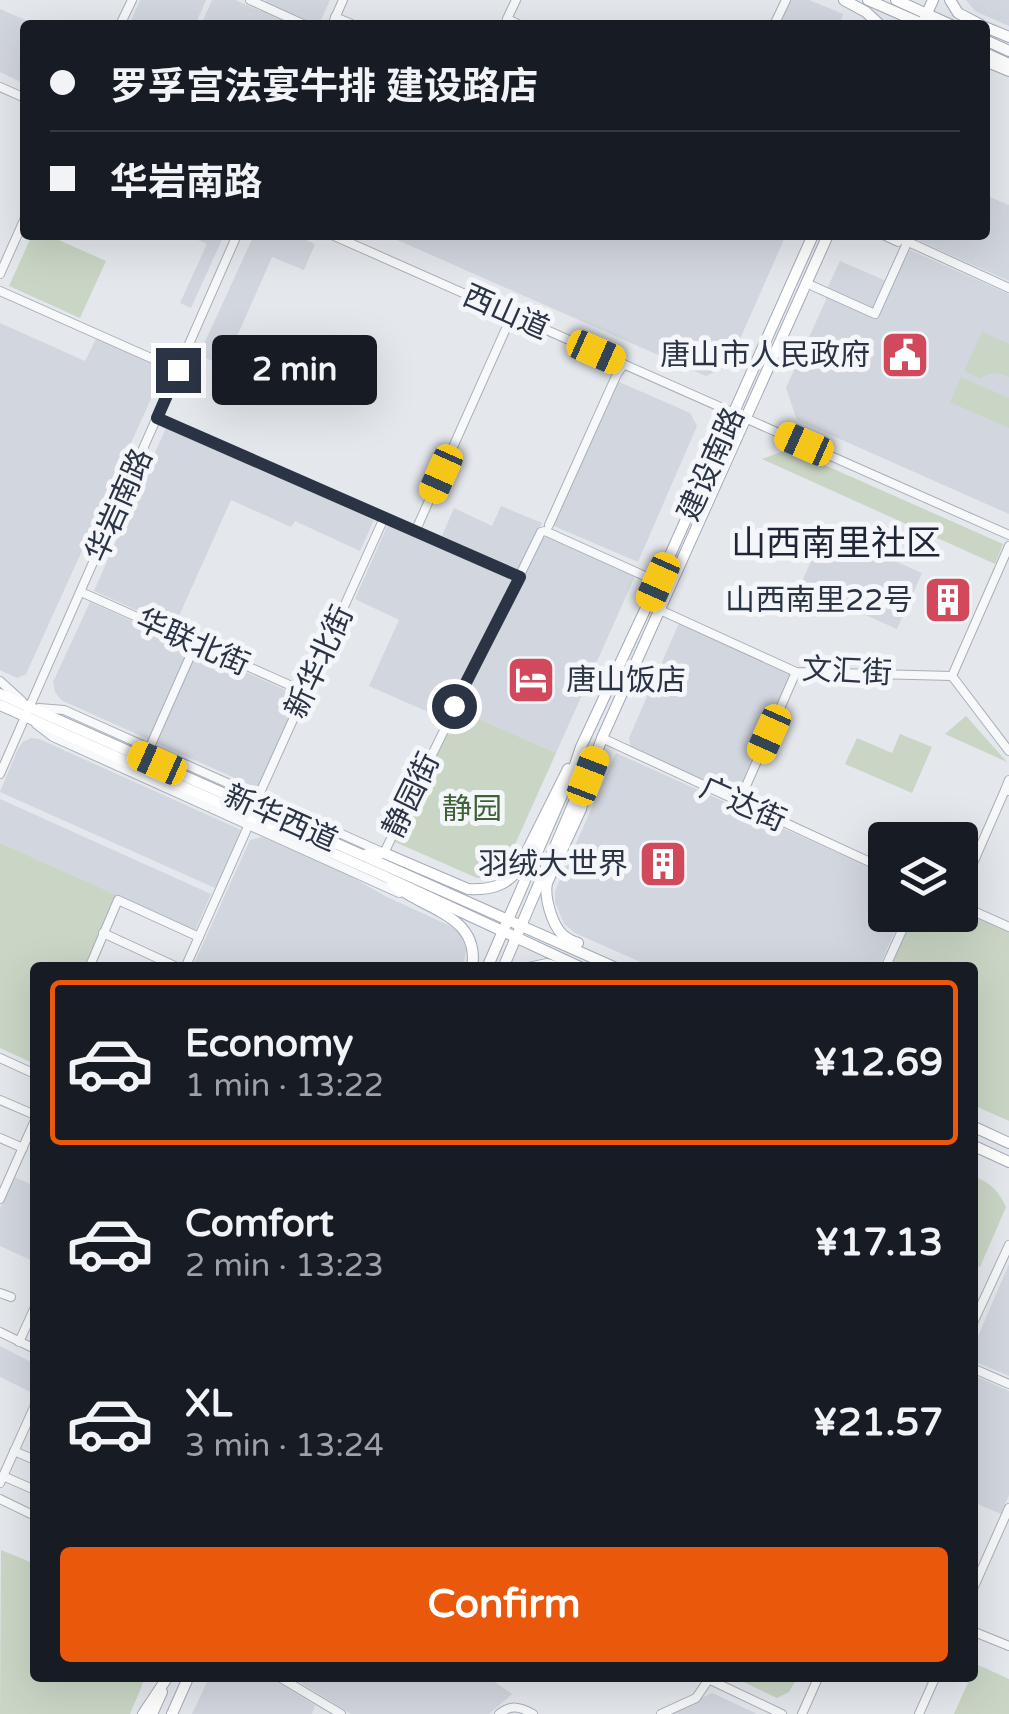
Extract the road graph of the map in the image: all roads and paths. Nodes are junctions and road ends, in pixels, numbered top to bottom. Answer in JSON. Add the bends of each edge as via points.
{"nodes":[{"id":1,"x":844,"y":0,"type":"edge"},
{"id":2,"x":868,"y":0,"type":"edge"},
{"id":3,"x":896,"y":0,"type":"edge"},
{"id":4,"x":950,"y":0,"type":"edge"},
{"id":5,"x":256,"y":1,"type":"edge"},
{"id":6,"x":911,"y":13,"type":"edge"},
{"id":7,"x":295,"y":20,"type":"edge"},
{"id":8,"x":875,"y":20,"type":"edge"},
{"id":9,"x":971,"y":20,"type":"edge"},
{"id":10,"x":20,"y":229,"type":"edge"},
{"id":11,"x":235,"y":240,"type":"edge"},
{"id":12,"x":343,"y":240,"type":"edge"},
{"id":13,"x":811,"y":240,"type":"edge"},
{"id":14,"x":826,"y":240,"type":"edge"},
{"id":15,"x":898,"y":240,"type":"edge"},
{"id":16,"x":902,"y":240,"type":"edge"},
{"id":17,"x":907,"y":243,"type":"junction"},
{"id":18,"x":0,"y":274,"type":"edge"},
{"id":19,"x":806,"y":283,"type":"junction"},
{"id":20,"x":1009,"y":288,"type":"edge"},
{"id":21,"x":0,"y":291,"type":"edge"},
{"id":22,"x":512,"y":315,"type":"junction"},
{"id":23,"x":624,"y":364,"type":"junction"},
{"id":24,"x":178,"y":370,"type":"junction"},
{"id":25,"x":734,"y":414,"type":"junction"},
{"id":26,"x":157,"y":418,"type":"junction"},
{"id":27,"x":747,"y":419,"type":"junction"},
{"id":28,"x":384,"y":518,"type":"junction"},
{"id":29,"x":548,"y":525,"type":"dead end"},
{"id":30,"x":415,"y":532,"type":"junction"},
{"id":31,"x":1009,"y":534,"type":"edge"},
{"id":32,"x":1009,"y":546,"type":"edge"},
{"id":33,"x":520,"y":577,"type":"junction"},
{"id":34,"x":658,"y":582,"type":"junction"},
{"id":35,"x":81,"y":592,"type":"junction"},
{"id":36,"x":660,"y":610,"type":"junction"},
{"id":37,"x":196,"y":644,"type":"junction"},
{"id":38,"x":796,"y":672,"type":"junction"},
{"id":39,"x":952,"y":676,"type":"junction"},
{"id":40,"x":0,"y":682,"type":"edge"},
{"id":41,"x":305,"y":692,"type":"junction"},
{"id":42,"x":0,"y":694,"type":"edge"},
{"id":43,"x":0,"y":708,"type":"edge"},
{"id":44,"x":27,"y":712,"type":"junction"},
{"id":45,"x":602,"y":738,"type":"junction"},
{"id":46,"x":581,"y":746,"type":"junction"},
{"id":47,"x":149,"y":749,"type":"junction"},
{"id":48,"x":1009,"y":751,"type":"edge"},
{"id":49,"x":0,"y":774,"type":"edge"},
{"id":50,"x":588,"y":776,"type":"junction"},
{"id":51,"x":1009,"y":780,"type":"edge"},
{"id":52,"x":1007,"y":791,"type":"edge"},
{"id":53,"x":739,"y":802,"type":"junction"},
{"id":54,"x":253,"y":811,"type":"junction"},
{"id":55,"x":384,"y":853,"type":"junction"},
{"id":56,"x":363,"y":854,"type":"junction"},
{"id":57,"x":978,"y":854,"type":"edge"},
{"id":58,"x":868,"y":861,"type":"edge"},
{"id":59,"x":384,"y":876,"type":"junction"},
{"id":60,"x":405,"y":895,"type":"junction"},
{"id":61,"x":978,"y":913,"type":"edge"},
{"id":62,"x":507,"y":918,"type":"junction"},
{"id":63,"x":521,"y":925,"type":"junction"},
{"id":64,"x":1009,"y":927,"type":"edge"},
{"id":65,"x":502,"y":931,"type":"junction"},
{"id":66,"x":901,"y":932,"type":"edge"},
{"id":67,"x":103,"y":934,"type":"junction"},
{"id":68,"x":199,"y":937,"type":"junction"},
{"id":69,"x":516,"y":938,"type":"junction"},
{"id":70,"x":91,"y":962,"type":"edge"},
{"id":71,"x":168,"y":962,"type":"edge"},
{"id":72,"x":185,"y":962,"type":"edge"},
{"id":73,"x":472,"y":962,"type":"edge"},
{"id":74,"x":489,"y":962,"type":"edge"},
{"id":75,"x":506,"y":962,"type":"edge"},
{"id":76,"x":569,"y":962,"type":"edge"},
{"id":77,"x":605,"y":962,"type":"edge"},
{"id":78,"x":614,"y":962,"type":"edge"},
{"id":79,"x":888,"y":962,"type":"edge"},
{"id":80,"x":0,"y":1058,"type":"edge"},
{"id":81,"x":30,"y":1072,"type":"edge"},
{"id":82,"x":0,"y":1100,"type":"edge"},
{"id":83,"x":30,"y":1115,"type":"edge"},
{"id":84,"x":978,"y":1129,"type":"edge"},
{"id":85,"x":30,"y":1130,"type":"edge"},
{"id":86,"x":0,"y":1138,"type":"edge"},
{"id":87,"x":1009,"y":1143,"type":"edge"},
{"id":88,"x":22,"y":1148,"type":"junction"},
{"id":89,"x":978,"y":1148,"type":"edge"},
{"id":90,"x":1009,"y":1162,"type":"edge"},
{"id":91,"x":4,"y":1178,"type":"edge"},
{"id":92,"x":0,"y":1200,"type":"edge"},
{"id":93,"x":1009,"y":1245,"type":"edge"},
{"id":94,"x":0,"y":1292,"type":"edge"},
{"id":95,"x":10,"y":1297,"type":"dead end"},
{"id":96,"x":978,"y":1312,"type":"edge"},
{"id":97,"x":30,"y":1318,"type":"edge"},
{"id":98,"x":0,"y":1332,"type":"edge"},
{"id":99,"x":20,"y":1342,"type":"junction"},
{"id":100,"x":30,"y":1347,"type":"edge"},
{"id":101,"x":978,"y":1371,"type":"edge"},
{"id":102,"x":1009,"y":1384,"type":"edge"},
{"id":103,"x":30,"y":1427,"type":"edge"},
{"id":104,"x":14,"y":1451,"type":"junction"},
{"id":105,"x":30,"y":1458,"type":"edge"},
{"id":106,"x":2,"y":1479,"type":"edge"},
{"id":107,"x":30,"y":1488,"type":"edge"},
{"id":108,"x":0,"y":1500,"type":"edge"},
{"id":109,"x":1009,"y":1508,"type":"edge"},
{"id":110,"x":30,"y":1514,"type":"edge"},
{"id":111,"x":978,"y":1578,"type":"edge"},
{"id":112,"x":978,"y":1633,"type":"edge"},
{"id":113,"x":1009,"y":1646,"type":"edge"},
{"id":114,"x":165,"y":1682,"type":"edge"},
{"id":115,"x":166,"y":1682,"type":"edge"},
{"id":116,"x":186,"y":1682,"type":"edge"},
{"id":117,"x":288,"y":1682,"type":"edge"},
{"id":118,"x":706,"y":1682,"type":"edge"},
{"id":119,"x":716,"y":1682,"type":"edge"},
{"id":120,"x":816,"y":1682,"type":"edge"},
{"id":121,"x":932,"y":1682,"type":"edge"},
{"id":122,"x":143,"y":1714,"type":"edge"},
{"id":123,"x":152,"y":1714,"type":"edge"},
{"id":124,"x":172,"y":1714,"type":"edge"},
{"id":125,"x":341,"y":1714,"type":"edge"},
{"id":126,"x":499,"y":1714,"type":"edge"},
{"id":127,"x":533,"y":1714,"type":"edge"},
{"id":128,"x":660,"y":1714,"type":"edge"},
{"id":129,"x":782,"y":1714,"type":"edge"},
{"id":130,"x":802,"y":1714,"type":"edge"},
{"id":131,"x":918,"y":1714,"type":"edge"}],
"edges":[{"from":1,"to":8,"type":"main road"},
{"from":2,"to":6,"type":"main road"},
{"from":3,"to":6,"type":"main road"},
{"from":4,"to":9,"type":"main road"},
{"from":5,"to":7,"type":"street"},
{"from":10,"to":18,"type":"street"},
{"from":11,"to":24,"type":"street","name":"华岩南路"},
{"from":12,"to":22,"type":"street","name":"西山道"},
{"from":13,"to":25,"type":"main road","name":"建设南路"},
{"from":14,"to":19,"type":"main road","name":"建设南路"},
{"from":15,"to":17,"type":"street"},
{"from":16,"to":17,"type":"street"},
{"from":17,"to":19,"type":"street","via":[[876,314]]},
{"from":17,"to":20,"type":"street"},
{"from":19,"to":27,"type":"main road","name":"建设南路"},
{"from":21,"to":24,"type":"street"},
{"from":22,"to":23,"type":"street","name":"西山道"},
{"from":22,"to":30,"type":"street"},
{"from":23,"to":25,"type":"street","name":"西山道"},
{"from":23,"to":29,"type":"street"},
{"from":24,"to":26,"type":"street","name":"华岩南路"},
{"from":25,"to":27,"type":"street","name":"西山道"},
{"from":25,"to":34,"type":"main road","name":"建设南路"},
{"from":26,"to":28,"type":"street"},
{"from":26,"to":35,"type":"street","name":"华岩南路"},
{"from":27,"to":31,"type":"street","name":"西山道"},
{"from":27,"to":36,"type":"main road","name":"建设南路"},
{"from":28,"to":30,"type":"street"},
{"from":28,"to":41,"type":"street","name":"新华北街"},
{"from":30,"to":33,"type":"street"},
{"from":32,"to":39,"type":"street"},
{"from":33,"to":34,"type":"street","name":"静园街","via":[[545,531]]},
{"from":33,"to":55,"type":"street","name":"静园街"},
{"from":34,"to":46,"type":"main road","name":"建设南路"},
{"from":35,"to":37,"type":"street","name":"华联北街"},
{"from":35,"to":44,"type":"street","name":"华岩南路"},
{"from":36,"to":38,"type":"street","name":"文汇街"},
{"from":36,"to":45,"type":"main road","name":"建设南路"},
{"from":37,"to":41,"type":"street","name":"华联北街"},
{"from":37,"to":47,"type":"street"},
{"from":38,"to":39,"type":"street","name":"文汇街"},
{"from":38,"to":53,"type":"street"},
{"from":39,"to":48,"type":"street"},
{"from":40,"to":44,"type":"street"},
{"from":41,"to":54,"type":"street","name":"新华北街"},
{"from":42,"to":44,"type":"main road","name":"新华西道"},
{"from":43,"to":44,"type":"main road","name":"新华西道"},
{"from":44,"to":47,"type":"street","via":[[64,710]]},
{"from":44,"to":49,"type":"street","name":"华岩南路"},
{"from":44,"to":54,"type":"main road","name":"新华西道"},
{"from":45,"to":50,"type":"main road","name":"建设南路"},
{"from":45,"to":53,"type":"street","name":"广达街"},
{"from":46,"to":55,"type":"main road","via":[[505,884],[468,889]]},
{"from":46,"to":62,"type":"main road","name":"建设南路"},
{"from":47,"to":54,"type":"street"},
{"from":50,"to":63,"type":"main road","name":"建设南路"},
{"from":50,"to":78,"type":"main road","via":[[546,902],[562,934]]},
{"from":51,"to":52,"type":"street"},
{"from":52,"to":57,"type":"street"},
{"from":53,"to":58,"type":"street","name":"广达街"},
{"from":54,"to":55,"type":"street"},
{"from":54,"to":56,"type":"main road","name":"新华西道"},
{"from":54,"to":59,"type":"main road","name":"新华西道"},
{"from":54,"to":60,"type":"street"},
{"from":54,"to":68,"type":"street","name":"新华北街"},
{"from":55,"to":56,"type":"main road"},
{"from":56,"to":62,"type":"main road","name":"新华西道"},
{"from":59,"to":60,"type":"main road"},
{"from":59,"to":65,"type":"main road","name":"新华西道"},
{"from":60,"to":73,"type":"main road","via":[[456,922],[472,945]]},
{"from":61,"to":64,"type":"street"},
{"from":62,"to":63,"type":"main road","name":"新华西道"},
{"from":62,"to":65,"type":"main road","name":"建设南路"},
{"from":63,"to":69,"type":"main road","name":"建设南路"},
{"from":63,"to":77,"type":"main road","name":"新华西道"},
{"from":65,"to":69,"type":"main road","name":"新华西道"},
{"from":65,"to":74,"type":"main road","name":"建设南路"},
{"from":66,"to":79,"type":"street"},
{"from":67,"to":68,"type":"street","via":[[118,900]]},
{"from":67,"to":70,"type":"street"},
{"from":67,"to":71,"type":"street"},
{"from":68,"to":72,"type":"street","name":"新华北街"},
{"from":69,"to":75,"type":"main road","name":"建设南路"},
{"from":69,"to":76,"type":"main road","name":"新华西道"},
{"from":80,"to":81,"type":"street"},
{"from":82,"to":83,"type":"street"},
{"from":84,"to":87,"type":"main road"},
{"from":85,"to":88,"type":"street"},
{"from":86,"to":88,"type":"street"},
{"from":88,"to":91,"type":"street"},
{"from":89,"to":90,"type":"main road"},
{"from":91,"to":92,"type":"street"},
{"from":93,"to":96,"type":"street"},
{"from":94,"to":95,"type":"street"},
{"from":97,"to":99,"type":"street"},
{"from":98,"to":99,"type":"street"},
{"from":99,"to":100,"type":"street"},
{"from":101,"to":102,"type":"street"},
{"from":103,"to":104,"type":"street"},
{"from":104,"to":105,"type":"street"},
{"from":104,"to":106,"type":"street"},
{"from":106,"to":107,"type":"street"},
{"from":108,"to":110,"type":"street"},
{"from":109,"to":111,"type":"street"},
{"from":112,"to":113,"type":"street"},
{"from":114,"to":122,"type":"main road"},
{"from":115,"to":123,"type":"main road"},
{"from":116,"to":124,"type":"main road"},
{"from":117,"to":125,"type":"street"},
{"from":118,"to":128,"type":"street","via":[[696,1698]]},
{"from":119,"to":129,"type":"street"},
{"from":120,"to":130,"type":"street"},
{"from":121,"to":131,"type":"street"},
{"from":126,"to":127,"type":"street","via":[[520,1707]]}]}
